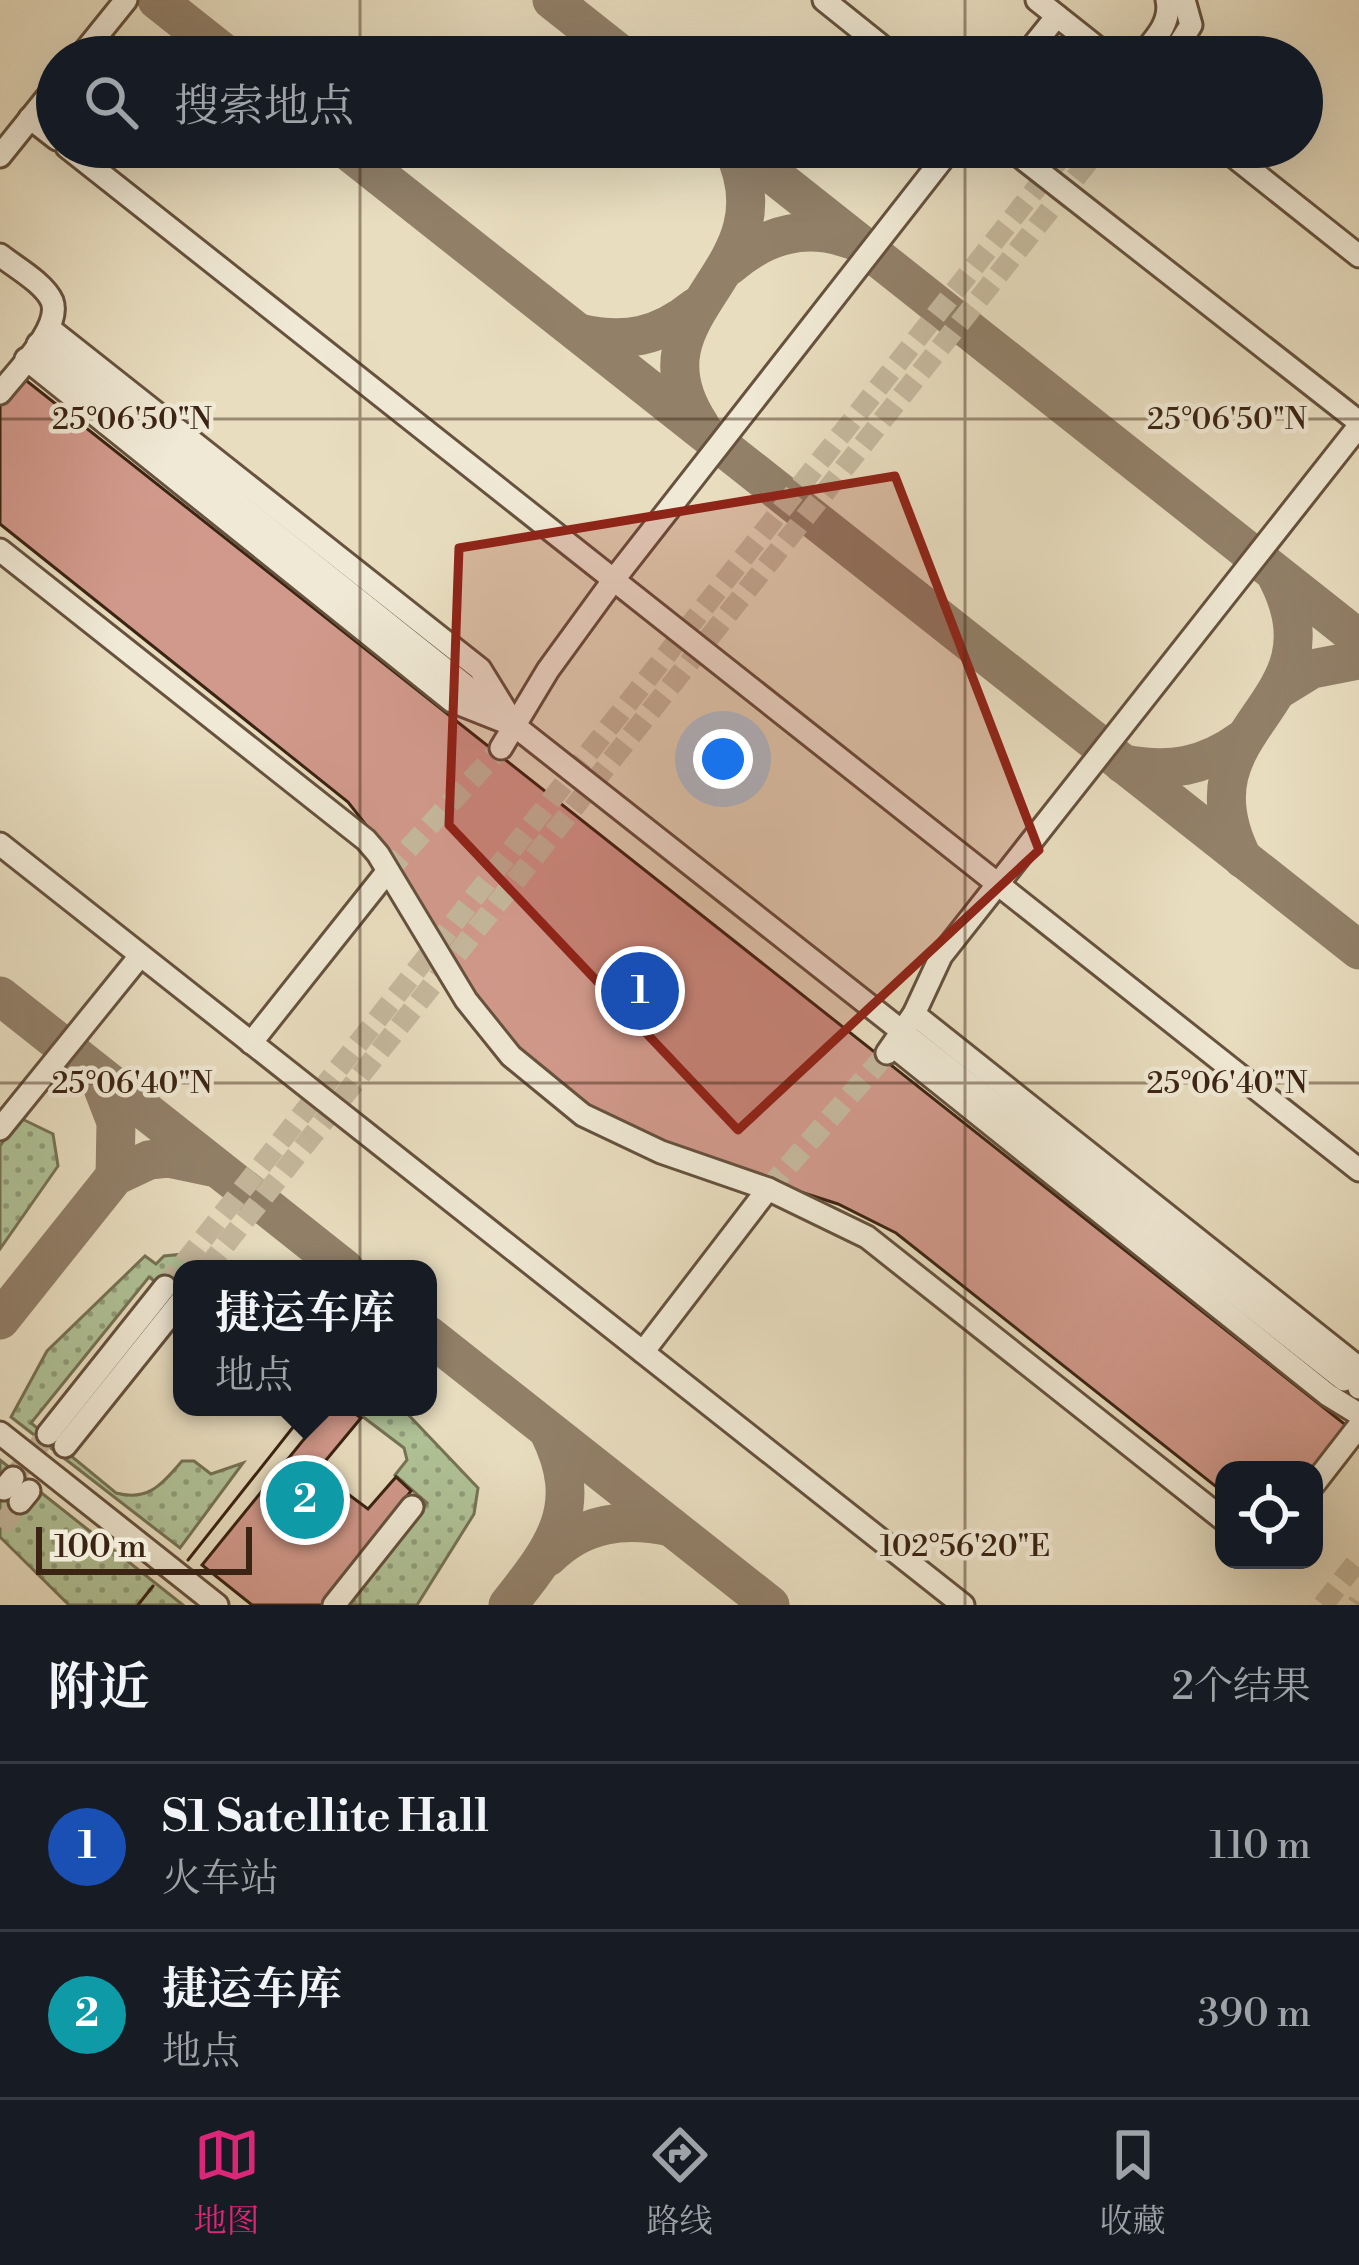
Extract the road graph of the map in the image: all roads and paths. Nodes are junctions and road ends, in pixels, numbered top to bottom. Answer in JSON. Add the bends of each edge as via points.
{"nodes":[{"id":1,"x":126,"y":0,"type":"edge"},
{"id":2,"x":824,"y":0,"type":"edge"},
{"id":3,"x":1037,"y":0,"type":"edge"},
{"id":4,"x":1167,"y":0,"type":"edge"},
{"id":5,"x":1184,"y":0,"type":"edge"},
{"id":6,"x":1057,"y":16,"type":"junction"},
{"id":7,"x":97,"y":36,"type":"edge"},
{"id":8,"x":869,"y":36,"type":"edge"},
{"id":9,"x":1041,"y":36,"type":"edge"},
{"id":10,"x":1082,"y":36,"type":"edge"},
{"id":11,"x":1155,"y":36,"type":"edge"},
{"id":12,"x":1184,"y":36,"type":"edge"},
{"id":13,"x":36,"y":111,"type":"edge"},
{"id":14,"x":30,"y":118,"type":"junction"},
{"id":15,"x":36,"y":123,"type":"edge"},
{"id":16,"x":0,"y":156,"type":"edge"},
{"id":17,"x":94,"y":168,"type":"edge"},
{"id":18,"x":936,"y":168,"type":"edge"},
{"id":19,"x":1035,"y":168,"type":"edge"},
{"id":20,"x":1248,"y":168,"type":"edge"},
{"id":21,"x":0,"y":255,"type":"edge"},
{"id":22,"x":1359,"y":256,"type":"edge"},
{"id":23,"x":38,"y":344,"type":"junction"},
{"id":24,"x":0,"y":393,"type":"edge"},
{"id":25,"x":1359,"y":424,"type":"edge"},
{"id":26,"x":0,"y":550,"type":"edge"},
{"id":27,"x":615,"y":578,"type":"junction"},
{"id":28,"x":485,"y":701,"type":"dead end"},
{"id":29,"x":515,"y":726,"type":"junction"},
{"id":30,"x":500,"y":748,"type":"tunnel mouth"},
{"id":31,"x":0,"y":844,"type":"edge"},
{"id":32,"x":387,"y":872,"type":"junction"},
{"id":33,"x":997,"y":884,"type":"junction"},
{"id":34,"x":140,"y":956,"type":"junction"},
{"id":35,"x":899,"y":1036,"type":"junction"},
{"id":36,"x":251,"y":1043,"type":"junction"},
{"id":37,"x":0,"y":1129,"type":"edge"},
{"id":38,"x":1359,"y":1170,"type":"edge"},
{"id":39,"x":768,"y":1189,"type":"junction"},
{"id":40,"x":173,"y":1294,"type":"tunnel mouth"},
{"id":41,"x":643,"y":1352,"type":"junction"},
{"id":42,"x":1352,"y":1384,"type":"edge"},
{"id":43,"x":1359,"y":1414,"type":"edge"},
{"id":44,"x":1359,"y":1426,"type":"edge"},
{"id":45,"x":0,"y":1432,"type":"edge"},
{"id":46,"x":56,"y":1440,"type":"tunnel mouth"},
{"id":47,"x":1323,"y":1472,"type":"edge"},
{"id":48,"x":412,"y":1508,"type":"dead end"},
{"id":49,"x":1215,"y":1513,"type":"edge"},
{"id":50,"x":217,"y":1605,"type":"edge"},
{"id":51,"x":334,"y":1605,"type":"edge"},
{"id":52,"x":964,"y":1605,"type":"edge"}],
"edges":[{"from":1,"to":7,"type":"lane"},
{"from":2,"to":8,"type":"lane"},
{"from":3,"to":6,"type":"lane"},
{"from":4,"to":11,"type":"lane"},
{"from":5,"to":12,"type":"lane","via":[[1191,25]]},
{"from":6,"to":9,"type":"lane"},
{"from":6,"to":10,"type":"lane"},
{"from":13,"to":14,"type":"lane"},
{"from":14,"to":15,"type":"lane"},
{"from":14,"to":16,"type":"lane"},
{"from":17,"to":27,"type":"lane"},
{"from":18,"to":27,"type":"lane"},
{"from":19,"to":25,"type":"lane"},
{"from":20,"to":22,"type":"lane"},
{"from":21,"to":23,"type":"lane","via":[[51,299]]},
{"from":23,"to":24,"type":"lane"},
{"from":23,"to":28,"type":"lane"},
{"from":23,"to":29,"type":"lane","via":[[452,701]]},
{"from":23,"to":29,"type":"lane","via":[[480,669]]},
{"from":25,"to":33,"type":"lane"},
{"from":26,"to":32,"type":"lane","via":[[366,840]]},
{"from":27,"to":29,"type":"lane"},
{"from":27,"to":33,"type":"lane"},
{"from":29,"to":30,"type":"lane"},
{"from":29,"to":35,"type":"lane"},
{"from":31,"to":34,"type":"lane"},
{"from":32,"to":36,"type":"lane"},
{"from":32,"to":39,"type":"lane","via":[[466,1000],[511,1056],[583,1115]]},
{"from":33,"to":35,"type":"lane","via":[[941,956]]},
{"from":33,"to":38,"type":"lane"},
{"from":34,"to":36,"type":"lane"},
{"from":34,"to":37,"type":"lane"},
{"from":35,"to":42,"type":"lane"},
{"from":35,"to":43,"type":"lane"},
{"from":36,"to":41,"type":"lane"},
{"from":39,"to":41,"type":"lane"},
{"from":39,"to":49,"type":"lane","via":[[867,1237]]},
{"from":40,"to":46,"type":"lane"},
{"from":41,"to":52,"type":"lane"},
{"from":44,"to":47,"type":"lane"},
{"from":45,"to":50,"type":"lane"},
{"from":48,"to":51,"type":"lane"}]}
